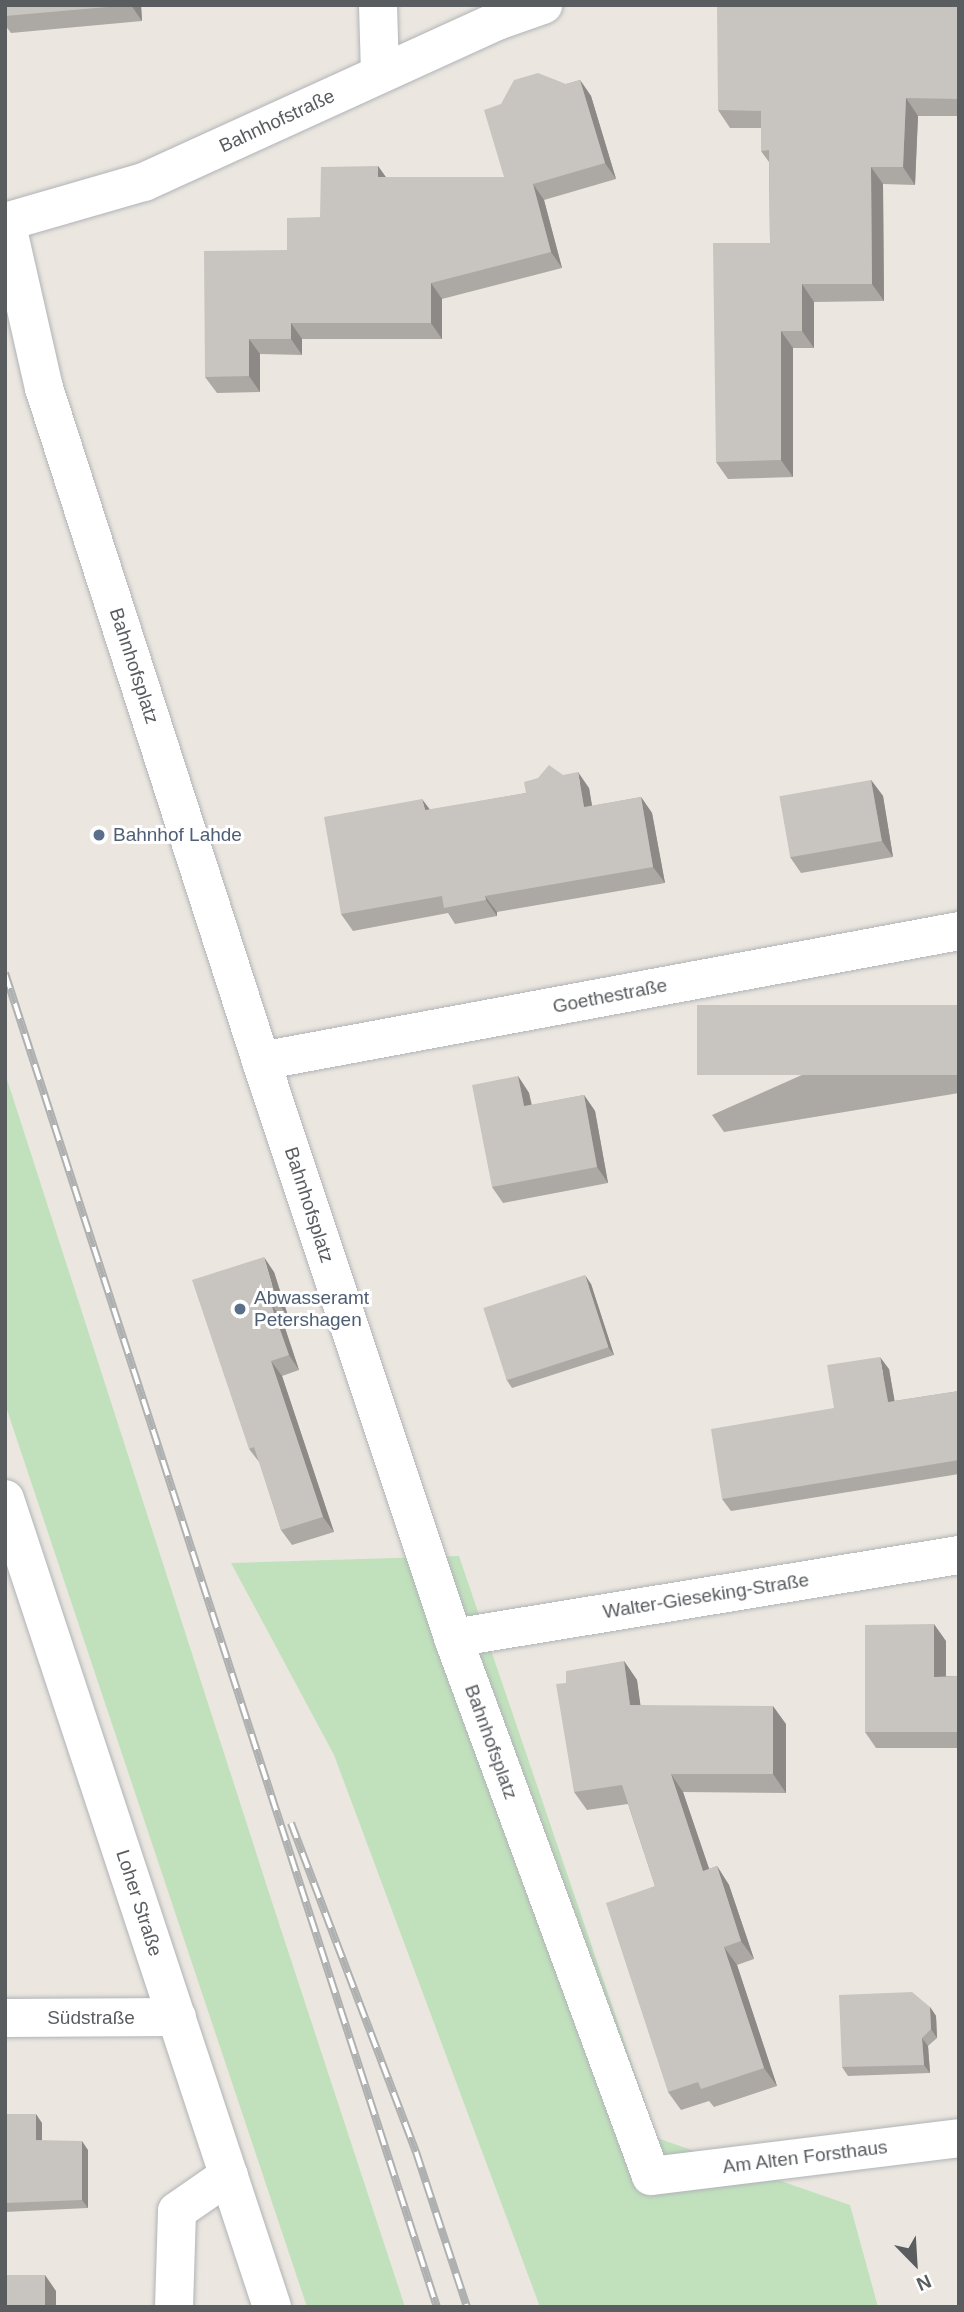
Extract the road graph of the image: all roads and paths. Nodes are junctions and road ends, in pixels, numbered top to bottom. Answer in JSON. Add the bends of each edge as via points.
{"nodes":[{"id":1,"x":378,"y":5,"type":"edge"},
{"id":2,"x":543,"y":5,"type":"edge"},
{"id":3,"x":380,"y":74,"type":"junction"},
{"id":4,"x":6,"y":221,"type":"edge"},
{"id":5,"x":959,"y":931,"type":"edge"},
{"id":6,"x":261,"y":1061,"type":"junction"},
{"id":7,"x":5,"y":1499,"type":"edge"},
{"id":8,"x":959,"y":1555,"type":"edge"},
{"id":9,"x":453,"y":1638,"type":"junction"},
{"id":10,"x":177,"y":2017,"type":"junction"},
{"id":11,"x":5,"y":2018,"type":"edge"},
{"id":12,"x":959,"y":2138,"type":"edge"},
{"id":13,"x":229,"y":2175,"type":"junction"},
{"id":14,"x":651,"y":2176,"type":"joint"},
{"id":15,"x":174,"y":2307,"type":"edge"},
{"id":16,"x":272,"y":2307,"type":"edge"}],
"edges":[{"from":1,"to":3,"type":"street"},
{"from":2,"to":3,"type":"street","name":"Bahnhofstraße"},
{"from":3,"to":4,"type":"street","name":"Bahnhofstraße","via":[[144,182]]},
{"from":4,"to":6,"type":"street","name":"Bahnhofsplatz","via":[[44,388]]},
{"from":5,"to":6,"type":"street","name":"Goethestraße"},
{"from":6,"to":9,"type":"street","name":"Bahnhofsplatz"},
{"from":7,"to":10,"type":"street","name":"Loher Straße"},
{"from":8,"to":9,"type":"street","name":"Walter-Gieseking-Straße"},
{"from":9,"to":14,"type":"street","name":"Bahnhofsplatz"},
{"from":10,"to":11,"type":"street","name":"Südstraße"},
{"from":10,"to":13,"type":"street","name":"Loher Straße"},
{"from":12,"to":14,"type":"street","name":"Am Alten Forsthaus"},
{"from":13,"to":15,"type":"street","via":[[177,2211]]},
{"from":13,"to":16,"type":"street","name":"Loher Straße"}]}
